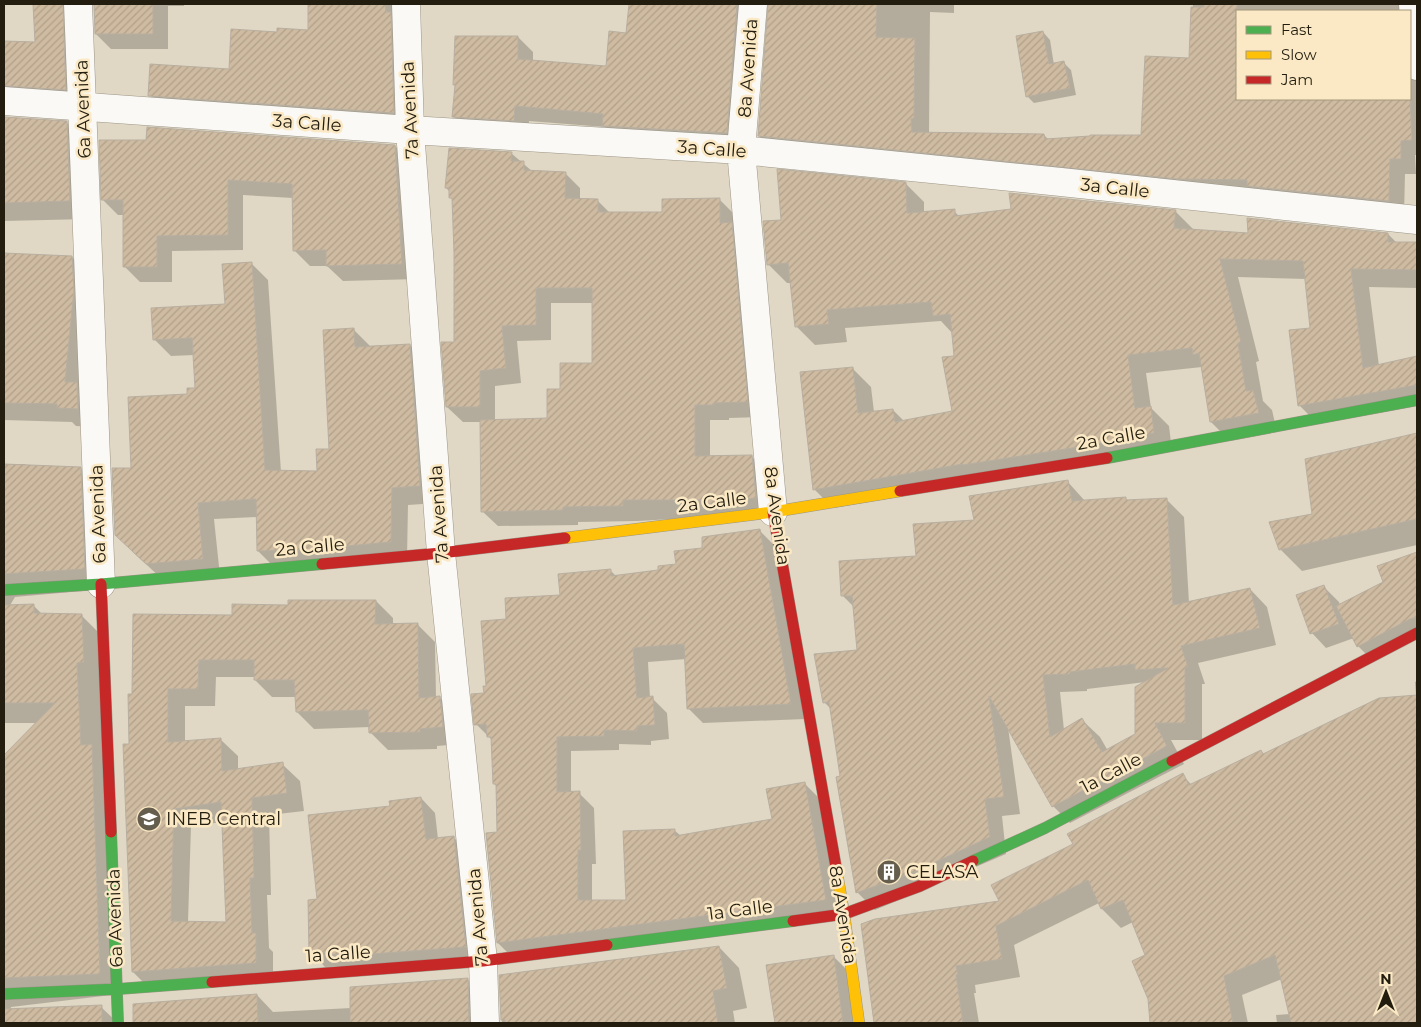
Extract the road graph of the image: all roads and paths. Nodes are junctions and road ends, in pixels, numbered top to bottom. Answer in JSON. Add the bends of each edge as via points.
{"nodes":[{"id":1,"x":78,"y":4,"type":"edge"},
{"id":2,"x":406,"y":4,"type":"edge"},
{"id":3,"x":753,"y":4,"type":"edge"},
{"id":4,"x":1413,"y":4,"type":"edge"},
{"id":5,"x":1417,"y":66,"type":"edge"},
{"id":6,"x":4,"y":101,"type":"edge"},
{"id":7,"x":83,"y":107,"type":"junction"},
{"id":8,"x":410,"y":130,"type":"junction"},
{"id":9,"x":741,"y":150,"type":"junction"},
{"id":10,"x":1417,"y":220,"type":"edge"},
{"id":11,"x":1417,"y":400,"type":"edge"},
{"id":12,"x":773,"y":512,"type":"junction"},
{"id":13,"x":441,"y":553,"type":"junction"},
{"id":14,"x":101,"y":584,"type":"junction"},
{"id":15,"x":4,"y":590,"type":"edge"},
{"id":16,"x":1417,"y":634,"type":"edge"},
{"id":17,"x":844,"y":914,"type":"junction"},
{"id":18,"x":483,"y":961,"type":"junction"},
{"id":19,"x":118,"y":989,"type":"junction"},
{"id":20,"x":4,"y":994,"type":"edge"},
{"id":21,"x":118,"y":1023,"type":"edge"},
{"id":22,"x":485,"y":1023,"type":"edge"},
{"id":23,"x":859,"y":1023,"type":"edge"}],
"edges":[{"from":1,"to":7,"type":"street","name":"6a Avenida"},
{"from":2,"to":8,"type":"street","name":"7a Avenida"},
{"from":3,"to":9,"type":"street","name":"8a Avenida"},
{"from":4,"to":5,"type":"street"},
{"from":6,"to":7,"type":"street","name":"3a Calle"},
{"from":7,"to":8,"type":"street","name":"3a Calle"},
{"from":7,"to":14,"type":"street","name":"6a Avenida"},
{"from":8,"to":9,"type":"street","name":"3a Calle"},
{"from":8,"to":13,"type":"street","name":"7a Avenida"},
{"from":9,"to":10,"type":"street","name":"3a Calle"},
{"from":9,"to":12,"type":"street","name":"8a Avenida"},
{"from":11,"to":12,"type":"main road","name":"2a Calle","via":[[1088,461]]},
{"from":12,"to":13,"type":"main road","name":"2a Calle"},
{"from":12,"to":17,"type":"main road","name":"8a Avenida"},
{"from":13,"to":14,"type":"main road","name":"2a Calle"},
{"from":13,"to":18,"type":"street","name":"7a Avenida"},
{"from":14,"to":15,"type":"main road","name":"2a Calle"},
{"from":14,"to":19,"type":"main road","name":"6a Avenida"},
{"from":16,"to":17,"type":"main road","name":"1a Calle","via":[[1045,828],[920,886]]},
{"from":17,"to":18,"type":"main road","name":"1a Calle"},
{"from":17,"to":23,"type":"main road","name":"8a Avenida"},
{"from":18,"to":19,"type":"main road","name":"1a Calle"},
{"from":18,"to":22,"type":"street","name":"7a Avenida"},
{"from":19,"to":20,"type":"main road","name":"1a Calle"},
{"from":19,"to":21,"type":"main road","name":"6a Avenida"}]}
